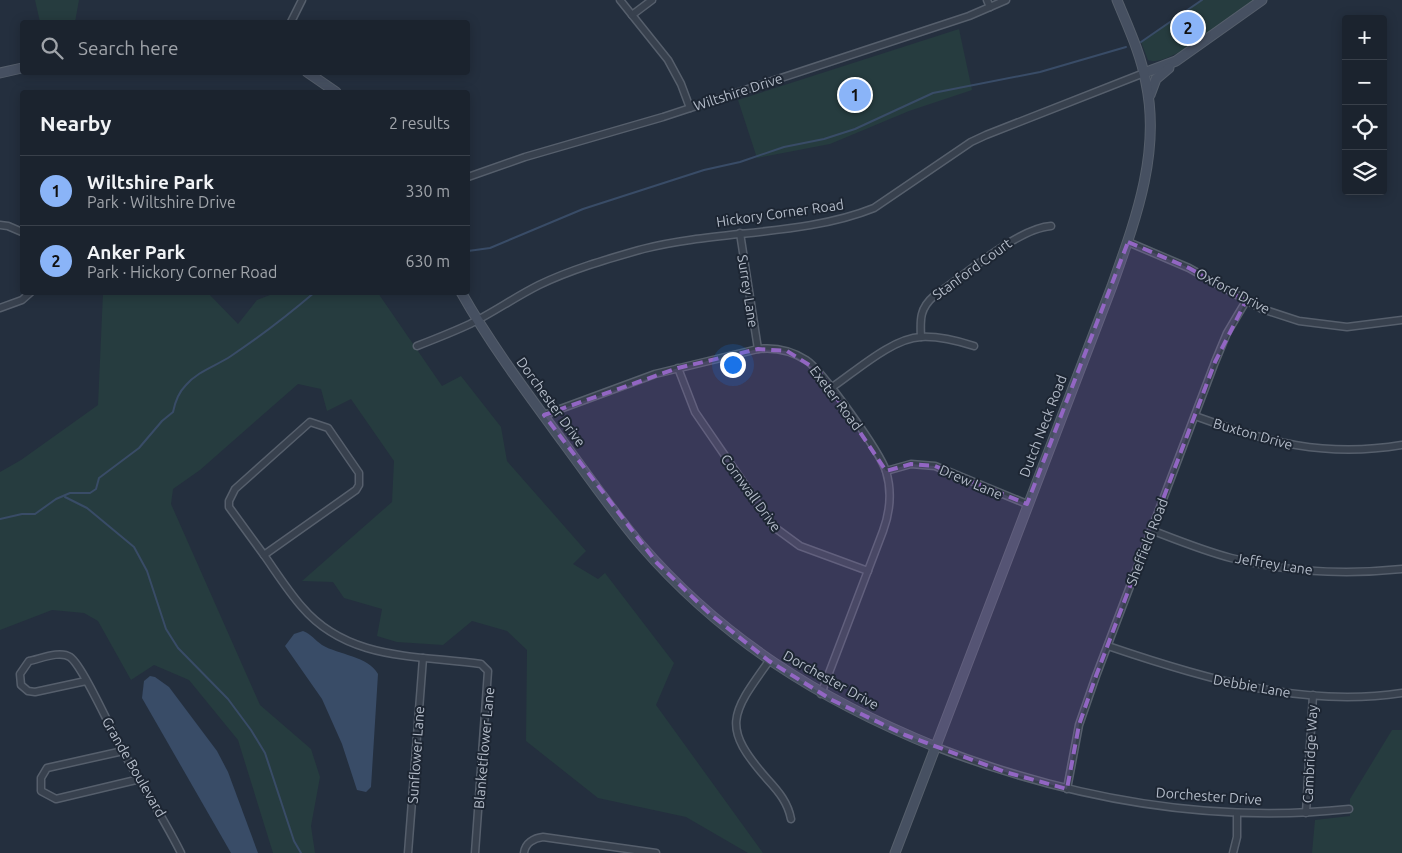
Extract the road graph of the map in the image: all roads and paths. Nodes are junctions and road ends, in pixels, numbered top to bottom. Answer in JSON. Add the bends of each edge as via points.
{"nodes":[{"id":1,"x":302,"y":0,"type":"edge"},
{"id":2,"x":620,"y":0,"type":"edge"},
{"id":3,"x":652,"y":0,"type":"edge"},
{"id":4,"x":987,"y":0,"type":"edge"},
{"id":5,"x":1006,"y":0,"type":"edge"},
{"id":6,"x":1117,"y":0,"type":"edge"},
{"id":7,"x":1262,"y":0,"type":"edge"},
{"id":8,"x":990,"y":7,"type":"junction"},
{"id":9,"x":632,"y":15,"type":"junction"},
{"id":10,"x":292,"y":20,"type":"edge"},
{"id":11,"x":1176,"y":61,"type":"junction"},
{"id":12,"x":20,"y":68,"type":"edge"},
{"id":13,"x":0,"y":73,"type":"edge"},
{"id":14,"x":1144,"y":73,"type":"junction"},
{"id":15,"x":311,"y":75,"type":"edge"},
{"id":16,"x":333,"y":90,"type":"edge"},
{"id":17,"x":1149,"y":98,"type":"junction"},
{"id":18,"x":690,"y":108,"type":"junction"},
{"id":19,"x":470,"y":176,"type":"edge"},
{"id":20,"x":0,"y":225,"type":"edge"},
{"id":21,"x":1052,"y":226,"type":"dead end"},
{"id":22,"x":20,"y":231,"type":"edge"},
{"id":23,"x":740,"y":233,"type":"junction"},
{"id":24,"x":1128,"y":242,"type":"junction"},
{"id":25,"x":28,"y":295,"type":"edge"},
{"id":26,"x":463,"y":295,"type":"edge"},
{"id":27,"x":1246,"y":302,"type":"junction"},
{"id":28,"x":0,"y":308,"type":"edge"},
{"id":29,"x":477,"y":320,"type":"junction"},
{"id":30,"x":1402,"y":320,"type":"edge"},
{"id":31,"x":921,"y":337,"type":"junction"},
{"id":32,"x":417,"y":346,"type":"dead end"},
{"id":33,"x":974,"y":346,"type":"dead end"},
{"id":34,"x":758,"y":350,"type":"junction"},
{"id":35,"x":678,"y":368,"type":"junction"},
{"id":36,"x":831,"y":388,"type":"junction"},
{"id":37,"x":544,"y":415,"type":"junction"},
{"id":38,"x":1195,"y":416,"type":"junction"},
{"id":39,"x":1402,"y":445,"type":"edge"},
{"id":40,"x":886,"y":471,"type":"junction"},
{"id":41,"x":1027,"y":504,"type":"junction"},
{"id":42,"x":1151,"y":530,"type":"junction"},
{"id":43,"x":264,"y":554,"type":"junction"},
{"id":44,"x":1402,"y":569,"type":"edge"},
{"id":45,"x":868,"y":571,"type":"junction"},
{"id":46,"x":1108,"y":646,"type":"junction"},
{"id":47,"x":423,"y":658,"type":"junction"},
{"id":48,"x":769,"y":661,"type":"junction"},
{"id":49,"x":86,"y":682,"type":"junction"},
{"id":50,"x":1402,"y":693,"type":"edge"},
{"id":51,"x":821,"y":694,"type":"junction"},
{"id":52,"x":1313,"y":695,"type":"junction"},
{"id":53,"x":936,"y":747,"type":"junction"},
{"id":54,"x":123,"y":751,"type":"junction"},
{"id":55,"x":140,"y":780,"type":"junction"},
{"id":56,"x":1066,"y":789,"type":"junction"},
{"id":57,"x":1349,"y":809,"type":"dead end"},
{"id":58,"x":1238,"y":813,"type":"junction"},
{"id":59,"x":1306,"y":813,"type":"junction"},
{"id":60,"x":792,"y":820,"type":"dead end"},
{"id":61,"x":181,"y":853,"type":"edge"},
{"id":62,"x":408,"y":853,"type":"edge"},
{"id":63,"x":475,"y":853,"type":"edge"},
{"id":64,"x":524,"y":853,"type":"edge"},
{"id":65,"x":656,"y":853,"type":"edge"},
{"id":66,"x":895,"y":853,"type":"edge"},
{"id":67,"x":1233,"y":853,"type":"edge"}],
"edges":[{"from":1,"to":10,"type":"street"},
{"from":2,"to":9,"type":"street"},
{"from":3,"to":9,"type":"street"},
{"from":4,"to":8,"type":"street"},
{"from":5,"to":8,"type":"street","name":"Wiltshire Drive"},
{"from":6,"to":14,"type":"street","name":"Dutch Neck Road"},
{"from":7,"to":11,"type":"street","name":"Hickory Corner Road"},
{"from":8,"to":18,"type":"street","name":"Wiltshire Drive"},
{"from":9,"to":18,"type":"street","via":[[668,60]]},
{"from":11,"to":14,"type":"street","name":"Hickory Corner Road"},
{"from":11,"to":17,"type":"street","via":[[1156,79]]},
{"from":12,"to":13,"type":"street"},
{"from":14,"to":17,"type":"street","name":"Dutch Neck Road"},
{"from":14,"to":23,"type":"street","name":"Hickory Corner Road","via":[[978,138],[884,202],[860,213],[824,222]]},
{"from":15,"to":16,"type":"street"},
{"from":17,"to":24,"type":"street","name":"Dutch Neck Road","via":[[1151,115],[1145,183]]},
{"from":18,"to":19,"type":"street","name":"Wiltshire Drive"},
{"from":20,"to":22,"type":"street"},
{"from":21,"to":31,"type":"street","name":"Stanford Court","via":[[1038,227],[1016,238],[934,296],[920,316]]},
{"from":23,"to":29,"type":"street","name":"Hickory Corner Road","via":[[644,249],[564,274]]},
{"from":23,"to":34,"type":"street","name":"Surrey Lane"},
{"from":24,"to":27,"type":"street","name":"Oxford Drive","via":[[1189,268]]},
{"from":24,"to":41,"type":"street","name":"Dutch Neck Road"},
{"from":25,"to":28,"type":"street"},
{"from":26,"to":29,"type":"street","name":"Dorchester Drive"},
{"from":27,"to":30,"type":"street","name":"Oxford Drive","via":[[1281,316],[1323,326],[1347,327]]},
{"from":27,"to":38,"type":"street","name":"Sheffield Road","via":[[1221,347]]},
{"from":29,"to":32,"type":"street","name":"Hickory Corner Road"},
{"from":29,"to":37,"type":"street","name":"Dorchester Drive"},
{"from":31,"to":33,"type":"street"},
{"from":31,"to":36,"type":"street","via":[[893,346]]},
{"from":34,"to":35,"type":"street","name":"Exeter Road"},
{"from":34,"to":36,"type":"street","name":"Exeter Road","via":[[776,349],[796,354],[819,371]]},
{"from":35,"to":37,"type":"street","name":"Exeter Road"},
{"from":35,"to":45,"type":"street","name":"Cornwall Drive","via":[[695,412],[774,527],[800,546]]},
{"from":36,"to":40,"type":"street","name":"Exeter Road"},
{"from":37,"to":48,"type":"street","name":"Dorchester Drive","via":[[657,563],[710,614]]},
{"from":38,"to":39,"type":"street","name":"Buxton Drive","via":[[1263,440],[1302,448],[1366,450]]},
{"from":38,"to":42,"type":"street","name":"Sheffield Road"},
{"from":40,"to":41,"type":"street","name":"Drew Lane","via":[[911,464],[935,466]]},
{"from":40,"to":45,"type":"street","name":"Exeter Road","via":[[888,513]]},
{"from":41,"to":53,"type":"street","name":"Dutch Neck Road"},
{"from":42,"to":44,"type":"street","name":"Jeffrey Lane","via":[[1218,554],[1266,565],[1335,572]]},
{"from":42,"to":46,"type":"street","name":"Sheffield Road"},
{"from":43,"to":43,"type":"street","name":"Blanketflower Lane","via":[[229,507],[230,496],[306,424],[321,424],[328,428],[359,474],[359,485]]},
{"from":43,"to":47,"type":"street","name":"Blanketflower Lane","via":[[302,607],[324,628],[375,652]]},
{"from":45,"to":51,"type":"street","name":"Exeter Road"},
{"from":46,"to":52,"type":"street","name":"Debbie Lane","via":[[1227,683]]},
{"from":46,"to":56,"type":"street","name":"Sheffield Road","via":[[1081,718]]},
{"from":47,"to":62,"type":"street","name":"Sunflower Lane"},
{"from":47,"to":63,"type":"street","name":"Blanketflower Lane","via":[[481,664],[488,671]]},
{"from":48,"to":51,"type":"street","name":"Dorchester Drive"},
{"from":48,"to":60,"type":"street","via":[[744,698],[738,714],[737,731],[746,756],[780,794]]},
{"from":49,"to":49,"type":"street","name":"Grande Boulevard","via":[[74,661],[64,654],[29,661],[20,674],[21,685],[35,692]]},
{"from":49,"to":54,"type":"street","name":"Grande Boulevard"},
{"from":50,"to":52,"type":"street","name":"Debbie Lane"},
{"from":51,"to":53,"type":"street","name":"Dorchester Drive"},
{"from":52,"to":59,"type":"street","name":"Cambridge Way"},
{"from":53,"to":56,"type":"street","name":"Dorchester Drive","via":[[1005,772]]},
{"from":53,"to":66,"type":"street","name":"Dutch Neck Road"},
{"from":54,"to":55,"type":"street","name":"Grande Boulevard"},
{"from":54,"to":55,"type":"street","via":[[47,768],[41,778],[40,791],[56,800]]},
{"from":55,"to":61,"type":"street","name":"Grande Boulevard"},
{"from":56,"to":58,"type":"street","name":"Dorchester Drive","via":[[1165,807]]},
{"from":57,"to":59,"type":"street","name":"Dorchester Drive"},
{"from":58,"to":59,"type":"street","name":"Dorchester Drive"},
{"from":58,"to":67,"type":"street"},
{"from":64,"to":65,"type":"street","via":[[530,842],[543,837]]}]}
